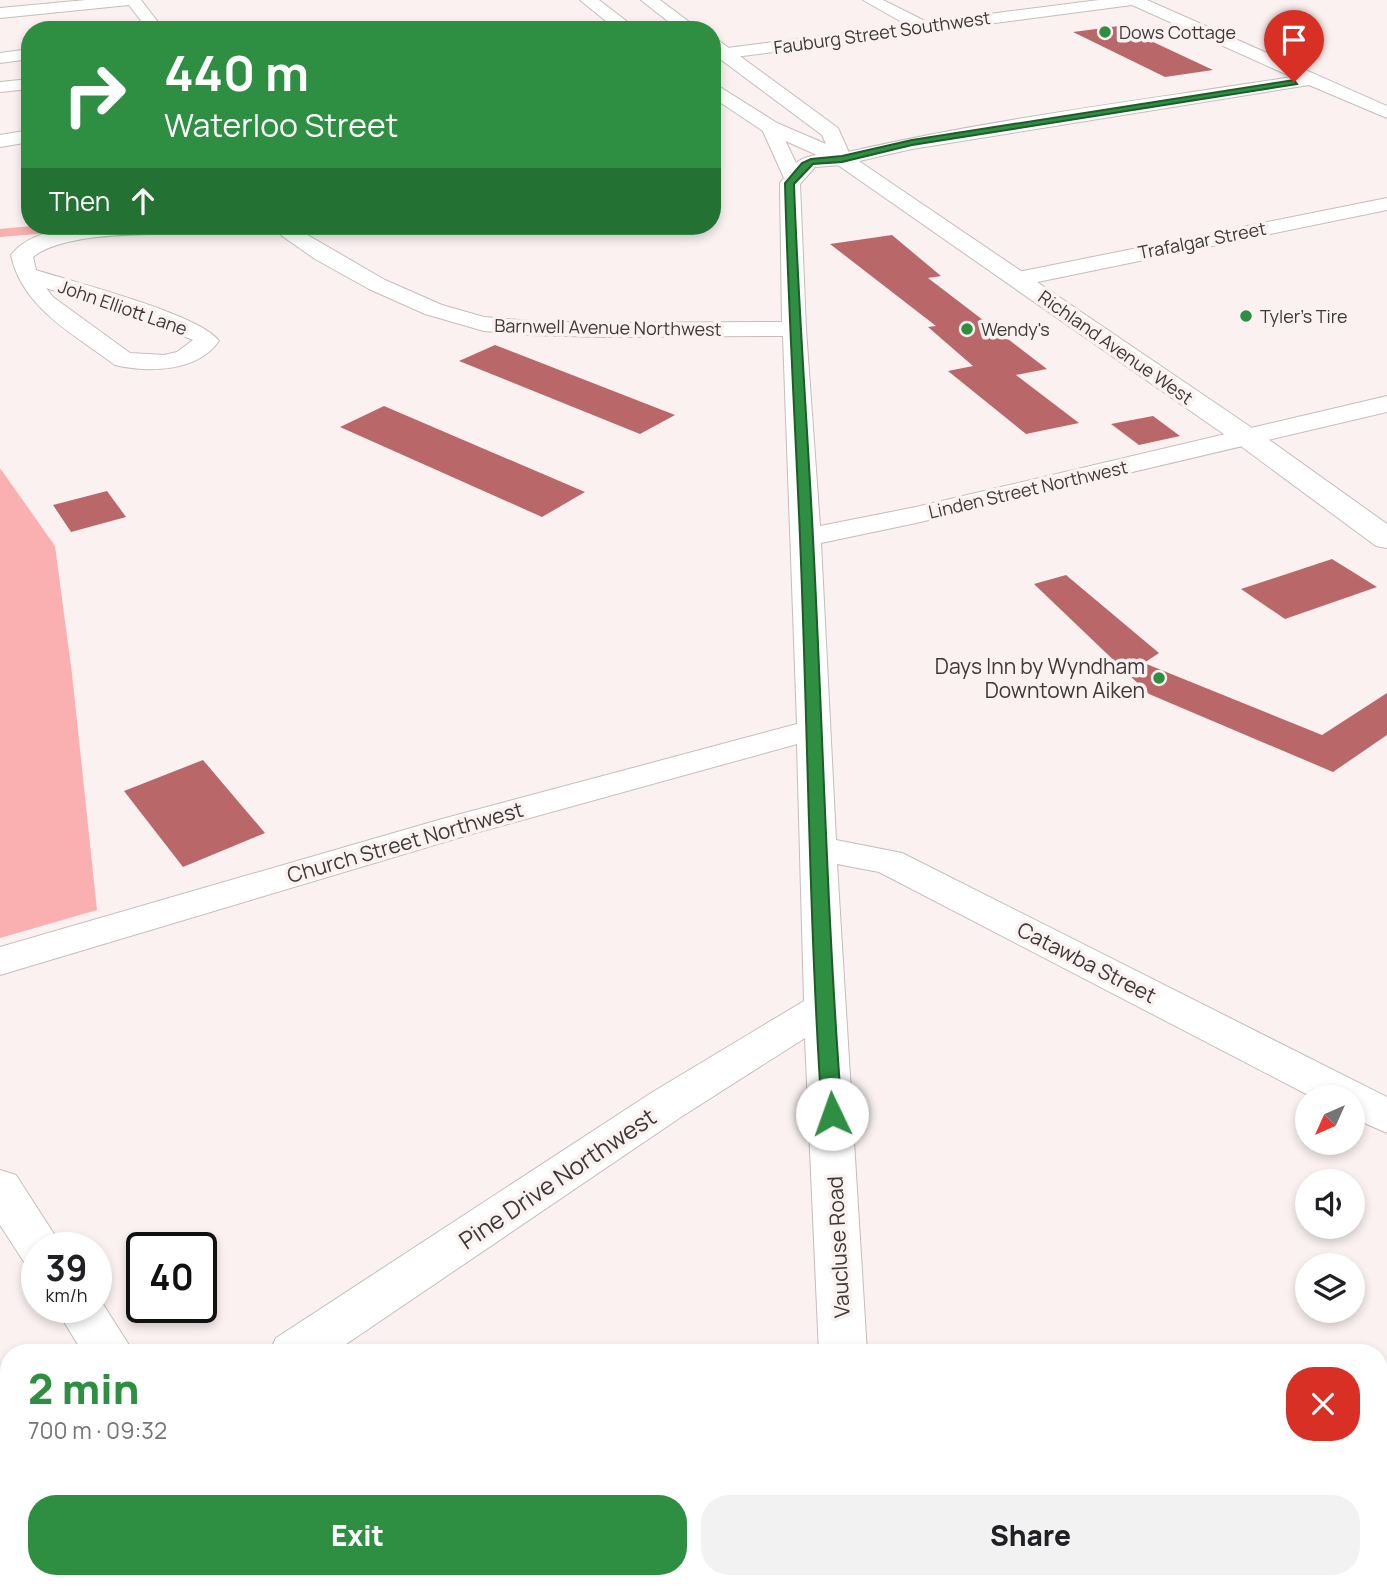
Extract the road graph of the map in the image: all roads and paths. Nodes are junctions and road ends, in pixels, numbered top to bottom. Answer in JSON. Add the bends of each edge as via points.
{"nodes":[{"id":1,"x":133,"y":0,"type":"edge"},
{"id":2,"x":588,"y":0,"type":"edge"},
{"id":3,"x":649,"y":0,"type":"edge"},
{"id":4,"x":871,"y":0,"type":"edge"},
{"id":5,"x":1134,"y":0,"type":"edge"},
{"id":6,"x":73,"y":3,"type":"edge"},
{"id":7,"x":0,"y":13,"type":"edge"},
{"id":8,"x":85,"y":21,"type":"dead end"},
{"id":9,"x":149,"y":21,"type":"edge"},
{"id":10,"x":617,"y":21,"type":"edge"},
{"id":11,"x":678,"y":21,"type":"edge"},
{"id":12,"x":924,"y":27,"type":"junction"},
{"id":13,"x":721,"y":51,"type":"edge"},
{"id":14,"x":721,"y":54,"type":"edge"},
{"id":15,"x":21,"y":55,"type":"edge"},
{"id":16,"x":0,"y":58,"type":"edge"},
{"id":17,"x":1312,"y":79,"type":"junction"},
{"id":18,"x":21,"y":85,"type":"edge"},
{"id":19,"x":0,"y":87,"type":"edge"},
{"id":20,"x":721,"y":94,"type":"edge"},
{"id":21,"x":1387,"y":113,"type":"edge"},
{"id":22,"x":811,"y":116,"type":"junction"},
{"id":23,"x":768,"y":126,"type":"junction"},
{"id":24,"x":21,"y":138,"type":"edge"},
{"id":25,"x":0,"y":141,"type":"edge"},
{"id":26,"x":842,"y":159,"type":"junction"},
{"id":27,"x":793,"y":177,"type":"junction"},
{"id":28,"x":1387,"y":204,"type":"edge"},
{"id":29,"x":72,"y":235,"type":"edge"},
{"id":30,"x":293,"y":235,"type":"edge"},
{"id":31,"x":26,"y":274,"type":"junction"},
{"id":32,"x":1018,"y":279,"type":"junction"},
{"id":33,"x":794,"y":329,"type":"junction"},
{"id":34,"x":1387,"y":404,"type":"edge"},
{"id":35,"x":1248,"y":438,"type":"junction"},
{"id":36,"x":807,"y":537,"type":"junction"},
{"id":37,"x":1387,"y":539,"type":"edge"},
{"id":38,"x":813,"y":730,"type":"junction"},
{"id":39,"x":819,"y":849,"type":"junction"},
{"id":40,"x":0,"y":961,"type":"edge"},
{"id":41,"x":824,"y":1008,"type":"junction"},
{"id":42,"x":1326,"y":1085,"type":"edge"},
{"id":43,"x":1365,"y":1105,"type":"edge"},
{"id":44,"x":1387,"y":1116,"type":"edge"},
{"id":45,"x":0,"y":1188,"type":"edge"},
{"id":46,"x":29,"y":1232,"type":"edge"},
{"id":47,"x":90,"y":1323,"type":"edge"},
{"id":48,"x":104,"y":1344,"type":"edge"},
{"id":49,"x":307,"y":1344,"type":"edge"},
{"id":50,"x":843,"y":1344,"type":"edge"}],
"edges":[{"from":1,"to":6,"type":"street"},
{"from":1,"to":9,"type":"street"},
{"from":2,"to":10,"type":"main road"},
{"from":3,"to":11,"type":"main road"},
{"from":4,"to":12,"type":"street"},
{"from":5,"to":12,"type":"street","name":"Fauburg Street Southwest"},
{"from":5,"to":17,"type":"street"},
{"from":6,"to":7,"type":"street"},
{"from":6,"to":8,"type":"street"},
{"from":12,"to":13,"type":"street","name":"Fauburg Street Southwest"},
{"from":14,"to":22,"type":"main road","name":"Richland Avenue West"},
{"from":15,"to":16,"type":"street"},
{"from":17,"to":21,"type":"street"},
{"from":17,"to":26,"type":"street","via":[[912,143]]},
{"from":18,"to":19,"type":"street"},
{"from":20,"to":23,"type":"main road","name":"Richland Avenue West"},
{"from":22,"to":23,"type":"main road","via":[[797,124]]},
{"from":22,"to":26,"type":"main road","name":"Richland Avenue West","via":[[831,132]]},
{"from":23,"to":26,"type":"main road","name":"Richland Avenue West"},
{"from":23,"to":27,"type":"street"},
{"from":24,"to":25,"type":"street"},
{"from":26,"to":27,"type":"street","via":[[811,162]]},
{"from":26,"to":32,"type":"main road","name":"Richland Avenue West"},
{"from":27,"to":33,"type":"street","name":"Vaucluse Road"},
{"from":28,"to":32,"type":"street","name":"Trafalgar Street"},
{"from":29,"to":31,"type":"street","via":[[26,249],[22,255]]},
{"from":30,"to":33,"type":"street","name":"Barnwell Avenue Northwest","via":[[414,300],[483,324],[611,331]]},
{"from":31,"to":31,"type":"street","name":"John Elliott Lane","via":[[45,302],[124,360],[163,362],[185,357],[207,341],[194,331]]},
{"from":32,"to":35,"type":"main road","name":"Richland Avenue West"},
{"from":33,"to":36,"type":"street","name":"Vaucluse Road"},
{"from":34,"to":35,"type":"street","name":"Linden Street Northwest"},
{"from":35,"to":36,"type":"street","name":"Linden Street Northwest"},
{"from":35,"to":37,"type":"main road","name":"Richland Avenue West"},
{"from":36,"to":38,"type":"street","name":"Vaucluse Road"},
{"from":38,"to":39,"type":"street","name":"Vaucluse Road"},
{"from":38,"to":40,"type":"street","name":"Church Street Northwest","via":[[480,820]]},
{"from":39,"to":41,"type":"street","name":"Vaucluse Road"},
{"from":39,"to":42,"type":"street","name":"Catawba Street","via":[[889,862]]},
{"from":41,"to":49,"type":"street","name":"Pine Drive Northwest","via":[[676,1098]]},
{"from":41,"to":50,"type":"street","name":"Vaucluse Road"},
{"from":43,"to":44,"type":"street","name":"Catawba Street"},
{"from":45,"to":46,"type":"street"},
{"from":47,"to":48,"type":"street"}]}
